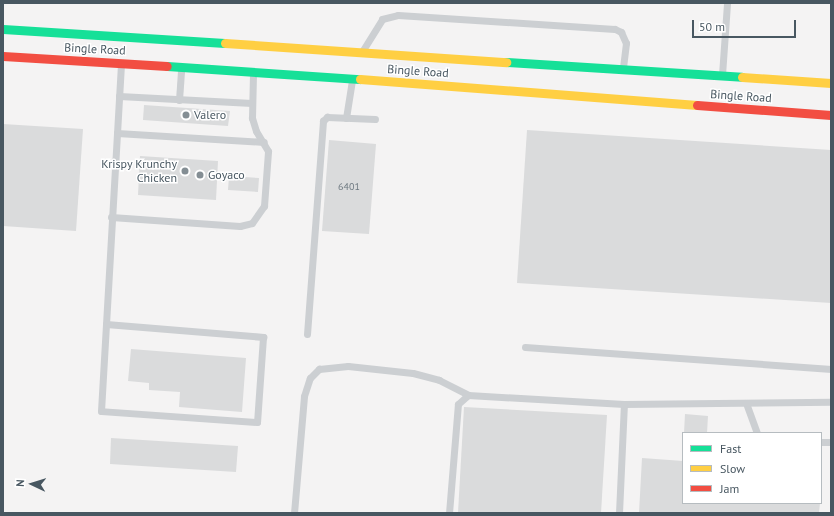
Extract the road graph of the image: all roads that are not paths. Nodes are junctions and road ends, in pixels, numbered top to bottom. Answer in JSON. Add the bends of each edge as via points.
{"nodes":[{"id":1,"x":727,"y":3,"type":"edge"},
{"id":2,"x":3,"y":29,"type":"edge"},
{"id":3,"x":123,"y":37,"type":"junction"},
{"id":4,"x":362,"y":52,"type":"junction"},
{"id":5,"x":3,"y":56,"type":"edge"},
{"id":6,"x":122,"y":56,"type":"junction"},
{"id":7,"x":181,"y":66,"type":"junction"},
{"id":8,"x":253,"y":71,"type":"junction"},
{"id":9,"x":355,"y":72,"type":"junction"},
{"id":10,"x":622,"y":74,"type":"junction"},
{"id":11,"x":722,"y":76,"type":"junction"},
{"id":12,"x":831,"y":83,"type":"edge"},
{"id":13,"x":119,"y":96,"type":"junction"},
{"id":14,"x":179,"y":100,"type":"junction"},
{"id":15,"x":252,"y":103,"type":"junction"},
{"id":16,"x":831,"y":115,"type":"edge"},
{"id":17,"x":346,"y":118,"type":"junction"},
{"id":18,"x":375,"y":119,"type":"dead end"},
{"id":19,"x":117,"y":133,"type":"junction"},
{"id":20,"x":264,"y":142,"type":"junction"},
{"id":21,"x":111,"y":217,"type":"junction"},
{"id":22,"x":106,"y":324,"type":"junction"},
{"id":23,"x":308,"y":334,"type":"dead end"},
{"id":24,"x":525,"y":347,"type":"dead end"},
{"id":25,"x":831,"y":369,"type":"edge"},
{"id":26,"x":468,"y":395,"type":"junction"},
{"id":27,"x":831,"y":402,"type":"edge"},
{"id":28,"x":624,"y":404,"type":"junction"},
{"id":29,"x":746,"y":404,"type":"junction"},
{"id":30,"x":757,"y":432,"type":"edge"},
{"id":31,"x":294,"y":513,"type":"edge"},
{"id":32,"x":449,"y":513,"type":"edge"},
{"id":33,"x":619,"y":513,"type":"edge"}],
"edges":[{"from":1,"to":11,"type":"lane"},
{"from":2,"to":3,"type":"main road","name":"Bingle Road"},
{"from":3,"to":4,"type":"main road","name":"Bingle Road"},
{"from":3,"to":6,"type":"main road"},
{"from":4,"to":9,"type":"main road"},
{"from":4,"to":10,"type":"main road","name":"Bingle Road"},
{"from":4,"to":10,"type":"lane","via":[[382,19],[391,15],[615,30],[621,32],[626,43]]},
{"from":5,"to":6,"type":"main road","name":"Bingle Road"},
{"from":6,"to":7,"type":"main road","name":"Bingle Road"},
{"from":6,"to":13,"type":"lane"},
{"from":7,"to":8,"type":"main road","name":"Bingle Road"},
{"from":7,"to":14,"type":"lane"},
{"from":8,"to":9,"type":"main road","name":"Bingle Road"},
{"from":8,"to":15,"type":"lane"},
{"from":9,"to":16,"type":"main road","name":"Bingle Road"},
{"from":9,"to":17,"type":"lane"},
{"from":10,"to":11,"type":"main road","name":"Bingle Road"},
{"from":11,"to":12,"type":"main road","name":"Bingle Road"},
{"from":13,"to":14,"type":"lane"},
{"from":13,"to":19,"type":"lane"},
{"from":14,"to":15,"type":"lane"},
{"from":15,"to":20,"type":"lane","via":[[256,131]]},
{"from":17,"to":18,"type":"lane"},
{"from":17,"to":23,"type":"lane","via":[[327,117],[323,121]]},
{"from":19,"to":20,"type":"lane"},
{"from":19,"to":21,"type":"lane"},
{"from":20,"to":21,"type":"lane","via":[[268,151],[264,206],[252,223],[240,226]]},
{"from":21,"to":22,"type":"lane"},
{"from":22,"to":22,"type":"lane","via":[[101,411],[258,422],[263,337]]},
{"from":24,"to":25,"type":"lane"},
{"from":26,"to":28,"type":"lane"},
{"from":26,"to":31,"type":"lane","via":[[439,380],[413,373],[348,366],[318,368],[310,378],[304,396]]},
{"from":26,"to":32,"type":"lane","via":[[458,404]]},
{"from":27,"to":29,"type":"lane"},
{"from":28,"to":29,"type":"lane"},
{"from":28,"to":33,"type":"lane"},
{"from":29,"to":30,"type":"lane"}]}
